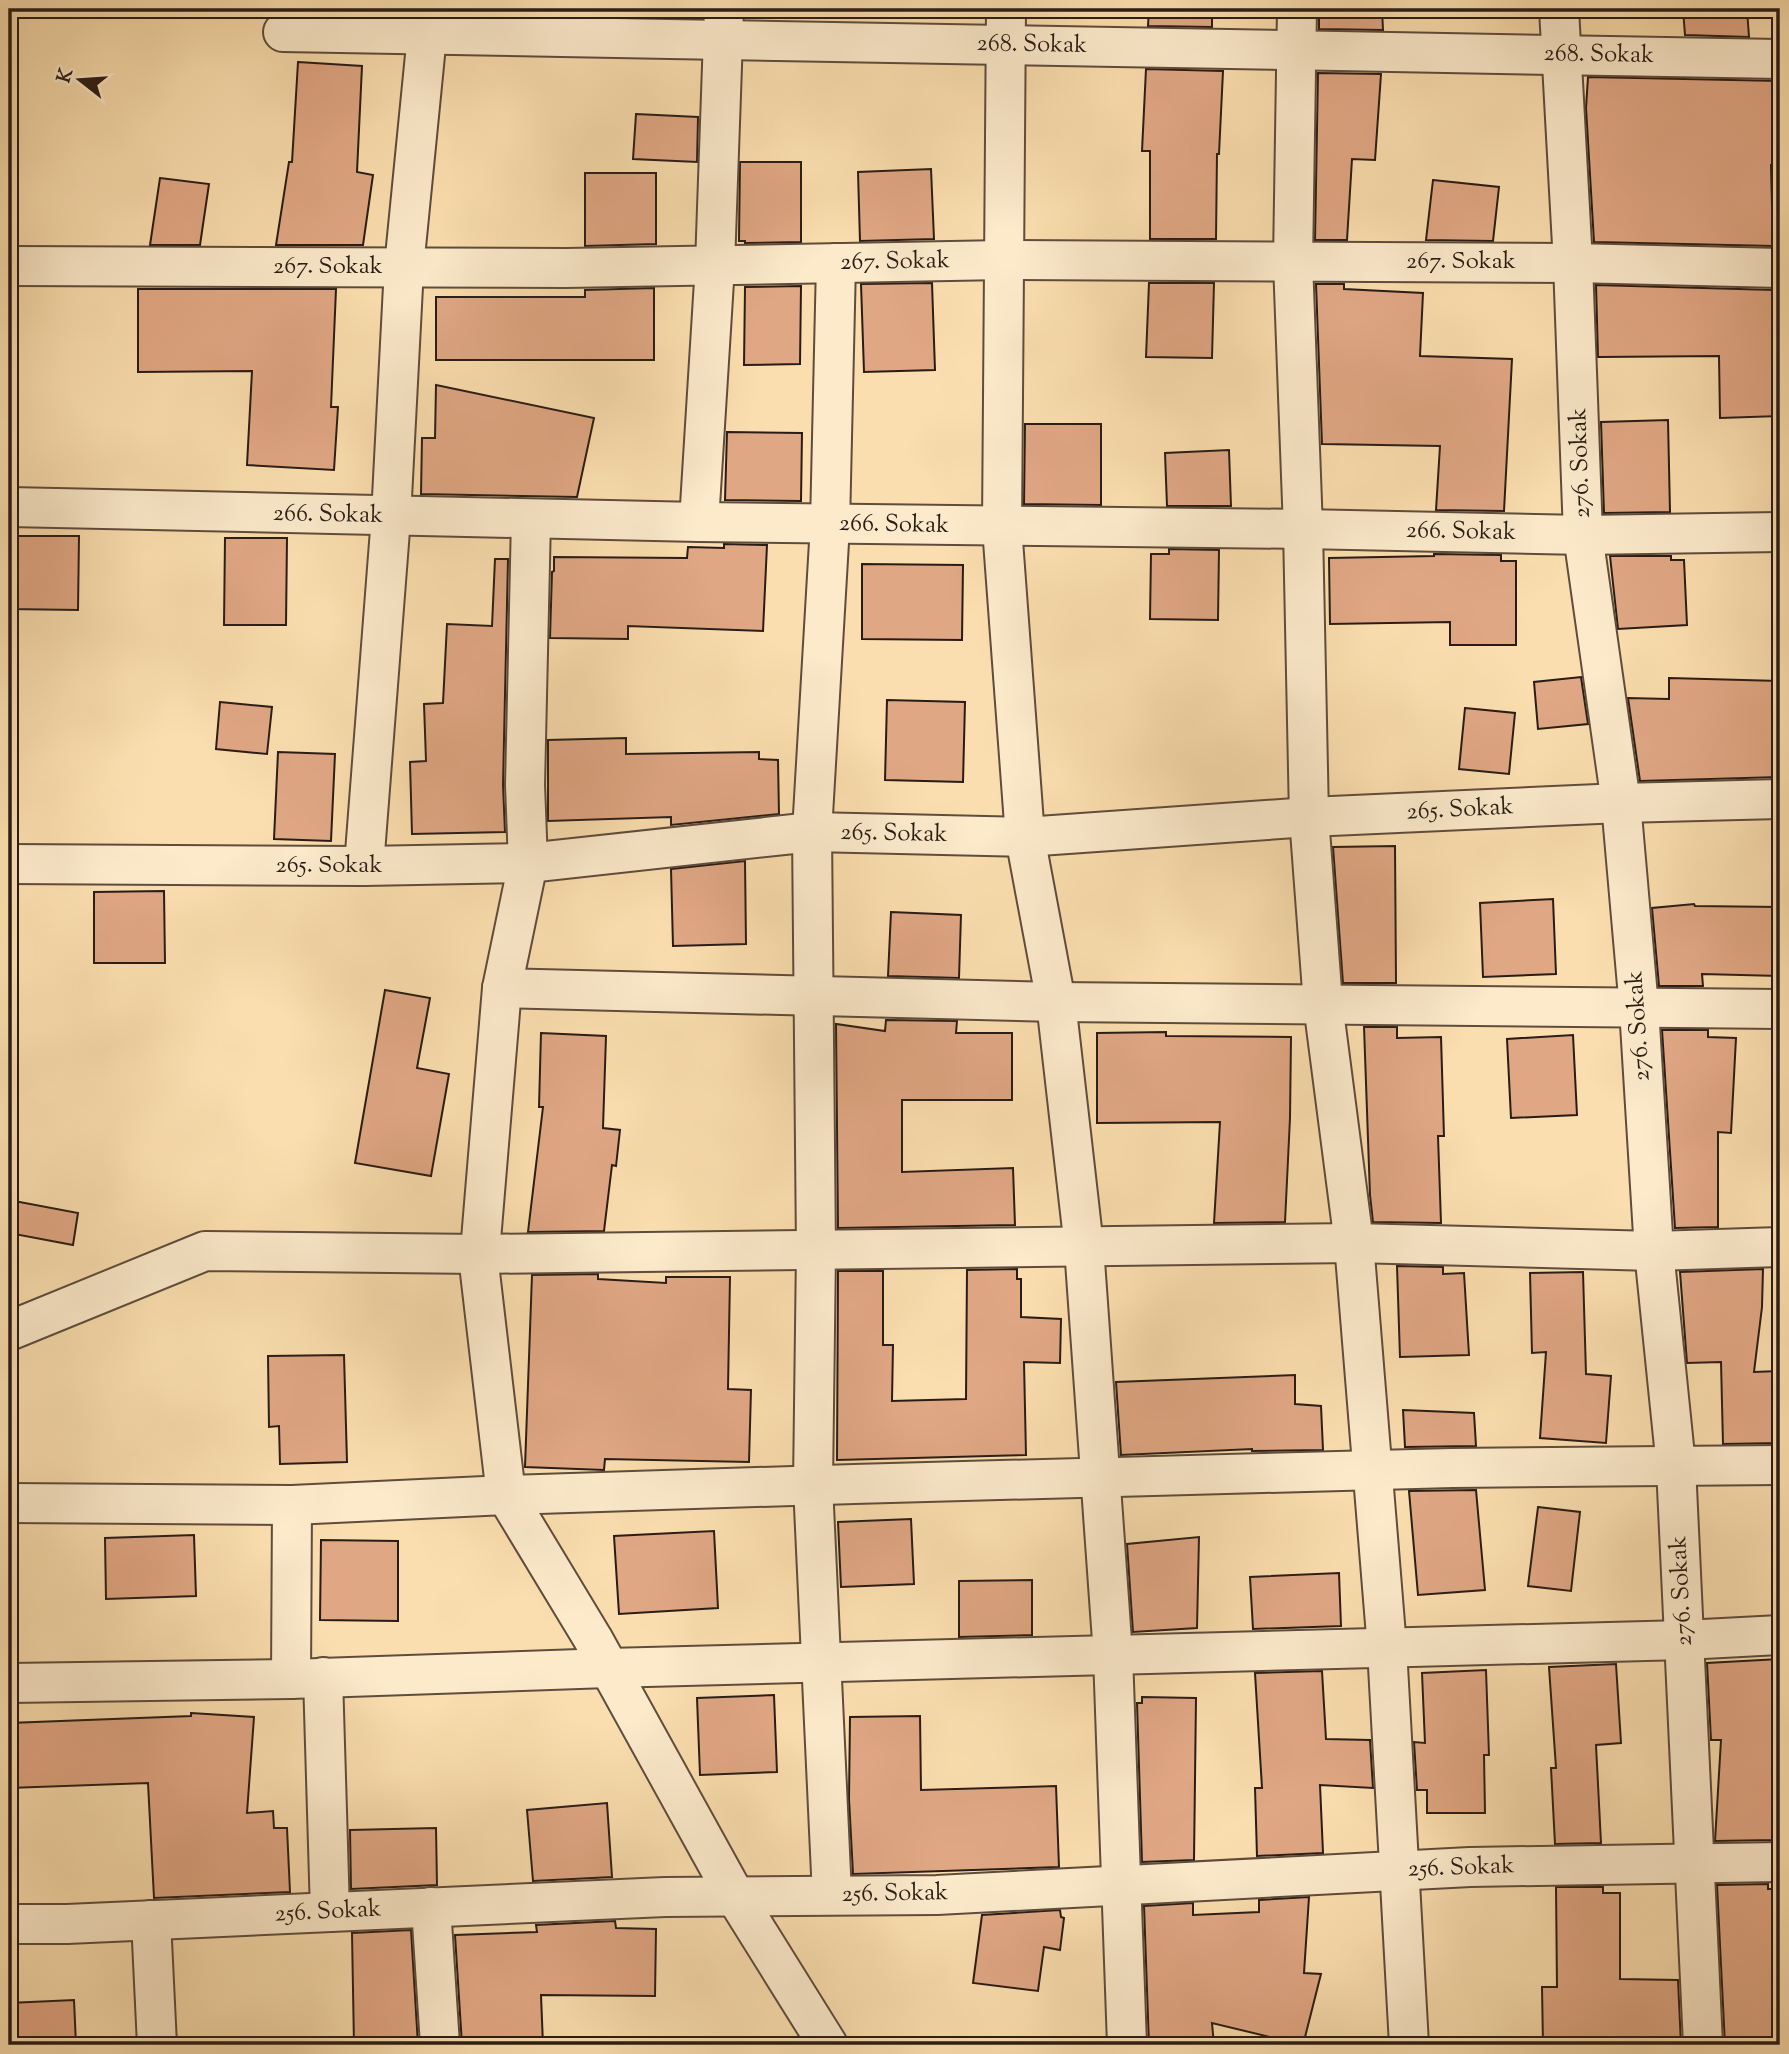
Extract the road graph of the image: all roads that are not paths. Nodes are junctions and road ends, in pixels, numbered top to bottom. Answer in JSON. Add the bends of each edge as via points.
{"nodes":[{"id":1,"x":1297,"y":9,"type":"edge"},
{"id":2,"x":1559,"y":9,"type":"edge"},
{"id":3,"x":724,"y":24,"type":"edge"},
{"id":4,"x":1006,"y":27,"type":"edge"},
{"id":5,"x":283,"y":32,"type":"dead end"},
{"id":6,"x":427,"y":35,"type":"junction"},
{"id":7,"x":1296,"y":50,"type":"junction"},
{"id":8,"x":1562,"y":54,"type":"junction"},
{"id":9,"x":1780,"y":59,"type":"edge"},
{"id":10,"x":1004,"y":260,"type":"junction"},
{"id":11,"x":1293,"y":262,"type":"junction"},
{"id":12,"x":1573,"y":262,"type":"junction"},
{"id":13,"x":836,"y":263,"type":"junction"},
{"id":14,"x":715,"y":265,"type":"junction"},
{"id":15,"x":9,"y":266,"type":"edge"},
{"id":16,"x":404,"y":267,"type":"junction"},
{"id":17,"x":1780,"y":268,"type":"edge"},
{"id":18,"x":9,"y":507,"type":"edge"},
{"id":19,"x":391,"y":517,"type":"junction"},
{"id":20,"x":531,"y":519,"type":"junction"},
{"id":21,"x":699,"y":522,"type":"junction"},
{"id":22,"x":830,"y":525,"type":"junction"},
{"id":23,"x":1002,"y":527,"type":"junction"},
{"id":24,"x":1303,"y":529,"type":"junction"},
{"id":25,"x":1780,"y":532,"type":"edge"},
{"id":26,"x":1583,"y":535,"type":"junction"},
{"id":27,"x":1780,"y":799,"type":"edge"},
{"id":28,"x":1621,"y":803,"type":"junction"},
{"id":29,"x":1309,"y":817,"type":"junction"},
{"id":30,"x":812,"y":832,"type":"junction"},
{"id":31,"x":1025,"y":837,"type":"junction"},
{"id":32,"x":528,"y":863,"type":"junction"},
{"id":33,"x":9,"y":864,"type":"edge"},
{"id":34,"x":364,"y":866,"type":"junction"},
{"id":35,"x":502,"y":988,"type":"junction"},
{"id":36,"x":815,"y":995,"type":"junction"},
{"id":37,"x":1056,"y":1002,"type":"junction"},
{"id":38,"x":1323,"y":1004,"type":"junction"},
{"id":39,"x":1639,"y":1008,"type":"junction"},
{"id":40,"x":1780,"y":1009,"type":"edge"},
{"id":41,"x":1354,"y":1243,"type":"junction"},
{"id":42,"x":1084,"y":1247,"type":"junction"},
{"id":43,"x":1780,"y":1247,"type":"edge"},
{"id":44,"x":817,"y":1250,"type":"junction"},
{"id":45,"x":1654,"y":1251,"type":"junction"},
{"id":46,"x":480,"y":1254,"type":"junction"},
{"id":47,"x":9,"y":1331,"type":"edge"},
{"id":48,"x":1780,"y":1465,"type":"edge"},
{"id":49,"x":1676,"y":1466,"type":"junction"},
{"id":50,"x":1372,"y":1470,"type":"junction"},
{"id":51,"x":1100,"y":1478,"type":"junction"},
{"id":52,"x":813,"y":1485,"type":"junction"},
{"id":53,"x":506,"y":1495,"type":"junction"},
{"id":54,"x":9,"y":1503,"type":"edge"},
{"id":55,"x":292,"y":1505,"type":"junction"},
{"id":56,"x":1780,"y":1635,"type":"edge"},
{"id":57,"x":1684,"y":1640,"type":"junction"},
{"id":58,"x":1387,"y":1648,"type":"junction"},
{"id":59,"x":1113,"y":1655,"type":"junction"},
{"id":60,"x":821,"y":1662,"type":"junction"},
{"id":61,"x":608,"y":1668,"type":"junction"},
{"id":62,"x":307,"y":1678,"type":"junction"},
{"id":63,"x":9,"y":1683,"type":"edge"},
{"id":64,"x":1780,"y":1862,"type":"edge"},
{"id":65,"x":1695,"y":1863,"type":"junction"},
{"id":66,"x":1399,"y":1871,"type":"junction"},
{"id":67,"x":1122,"y":1885,"type":"junction"},
{"id":68,"x":832,"y":1895,"type":"junction"},
{"id":69,"x":736,"y":1896,"type":"junction"},
{"id":70,"x":431,"y":1907,"type":"junction"},
{"id":71,"x":330,"y":1912,"type":"junction"},
{"id":72,"x":151,"y":1920,"type":"junction"},
{"id":73,"x":9,"y":1924,"type":"edge"},
{"id":74,"x":157,"y":2045,"type":"edge"},
{"id":75,"x":440,"y":2045,"type":"edge"},
{"id":76,"x":828,"y":2045,"type":"edge"},
{"id":77,"x":1127,"y":2045,"type":"edge"},
{"id":78,"x":1409,"y":2045,"type":"edge"},
{"id":79,"x":1703,"y":2045,"type":"edge"}],
"edges":[{"from":1,"to":7,"type":"street"},
{"from":2,"to":8,"type":"street","name":"276. Sokak"},
{"from":3,"to":4,"type":"street","name":"268. Sokak"},
{"from":3,"to":6,"type":"street","name":"268. Sokak"},
{"from":3,"to":14,"type":"street"},
{"from":4,"to":7,"type":"street","name":"268. Sokak"},
{"from":4,"to":10,"type":"street"},
{"from":5,"to":6,"type":"street","name":"268. Sokak"},
{"from":6,"to":16,"type":"street"},
{"from":7,"to":8,"type":"street","name":"268. Sokak"},
{"from":7,"to":11,"type":"street"},
{"from":8,"to":9,"type":"street","name":"268. Sokak"},
{"from":8,"to":12,"type":"street","name":"276. Sokak"},
{"from":10,"to":11,"type":"street","name":"267. Sokak"},
{"from":10,"to":13,"type":"street","name":"267. Sokak"},
{"from":10,"to":23,"type":"street"},
{"from":11,"to":12,"type":"street","name":"267. Sokak"},
{"from":11,"to":24,"type":"street"},
{"from":12,"to":17,"type":"street","name":"267. Sokak"},
{"from":12,"to":26,"type":"street","name":"276. Sokak"},
{"from":13,"to":14,"type":"street","name":"267. Sokak"},
{"from":13,"to":22,"type":"street"},
{"from":14,"to":16,"type":"street","name":"267. Sokak"},
{"from":14,"to":21,"type":"street"},
{"from":15,"to":16,"type":"street","name":"267. Sokak"},
{"from":16,"to":19,"type":"street"},
{"from":18,"to":19,"type":"street","name":"266. Sokak"},
{"from":19,"to":20,"type":"street","name":"266. Sokak"},
{"from":19,"to":34,"type":"street"},
{"from":20,"to":21,"type":"street","name":"266. Sokak"},
{"from":20,"to":32,"type":"street","via":[[525,786]]},
{"from":21,"to":22,"type":"street","name":"266. Sokak"},
{"from":22,"to":23,"type":"street","name":"266. Sokak"},
{"from":22,"to":30,"type":"street"},
{"from":23,"to":24,"type":"street","name":"266. Sokak"},
{"from":23,"to":31,"type":"street"},
{"from":24,"to":26,"type":"street","name":"266. Sokak"},
{"from":24,"to":29,"type":"street"},
{"from":25,"to":26,"type":"street","name":"266. Sokak"},
{"from":26,"to":28,"type":"street","name":"276. Sokak"},
{"from":27,"to":28,"type":"street","name":"265. Sokak"},
{"from":28,"to":29,"type":"street","name":"265. Sokak"},
{"from":28,"to":39,"type":"street","name":"276. Sokak"},
{"from":29,"to":31,"type":"street","name":"265. Sokak"},
{"from":29,"to":38,"type":"street"},
{"from":30,"to":31,"type":"street","name":"265. Sokak"},
{"from":30,"to":32,"type":"street","name":"265. Sokak"},
{"from":30,"to":36,"type":"street"},
{"from":31,"to":37,"type":"street"},
{"from":32,"to":34,"type":"street","name":"265. Sokak"},
{"from":32,"to":35,"type":"street"},
{"from":33,"to":34,"type":"street","name":"265. Sokak"},
{"from":35,"to":36,"type":"street"},
{"from":35,"to":46,"type":"street"},
{"from":36,"to":37,"type":"street"},
{"from":36,"to":44,"type":"street"},
{"from":37,"to":38,"type":"street"},
{"from":37,"to":42,"type":"street"},
{"from":38,"to":39,"type":"street"},
{"from":38,"to":41,"type":"street"},
{"from":39,"to":40,"type":"street"},
{"from":39,"to":45,"type":"street","name":"276. Sokak"},
{"from":41,"to":42,"type":"street"},
{"from":41,"to":45,"type":"street"},
{"from":41,"to":50,"type":"street"},
{"from":42,"to":44,"type":"street"},
{"from":42,"to":51,"type":"street"},
{"from":43,"to":45,"type":"street"},
{"from":44,"to":46,"type":"street"},
{"from":44,"to":52,"type":"street"},
{"from":45,"to":49,"type":"street","name":"276. Sokak"},
{"from":46,"to":47,"type":"street","via":[[205,1251]]},
{"from":46,"to":53,"type":"street"},
{"from":48,"to":49,"type":"street"},
{"from":49,"to":50,"type":"street"},
{"from":49,"to":57,"type":"street","name":"276. Sokak"},
{"from":50,"to":51,"type":"street"},
{"from":50,"to":58,"type":"street"},
{"from":51,"to":52,"type":"street"},
{"from":51,"to":59,"type":"street"},
{"from":52,"to":53,"type":"street"},
{"from":52,"to":60,"type":"street"},
{"from":53,"to":55,"type":"street"},
{"from":53,"to":61,"type":"street"},
{"from":54,"to":55,"type":"street"},
{"from":55,"to":62,"type":"street"},
{"from":56,"to":57,"type":"street"},
{"from":57,"to":58,"type":"street"},
{"from":57,"to":65,"type":"street","name":"276. Sokak"},
{"from":58,"to":59,"type":"street"},
{"from":58,"to":66,"type":"street"},
{"from":59,"to":60,"type":"street"},
{"from":59,"to":67,"type":"street"},
{"from":60,"to":61,"type":"street"},
{"from":60,"to":68,"type":"street"},
{"from":61,"to":62,"type":"street"},
{"from":61,"to":69,"type":"street"},
{"from":62,"to":63,"type":"street"},
{"from":62,"to":71,"type":"street"},
{"from":64,"to":65,"type":"street","name":"256. Sokak"},
{"from":65,"to":66,"type":"street","name":"256. Sokak"},
{"from":65,"to":79,"type":"street","name":"276. Sokak"},
{"from":66,"to":67,"type":"street","name":"256. Sokak"},
{"from":66,"to":78,"type":"street"},
{"from":67,"to":68,"type":"street","name":"256. Sokak","via":[[937,1895]]},
{"from":67,"to":77,"type":"street"},
{"from":68,"to":69,"type":"street","name":"256. Sokak"},
{"from":69,"to":70,"type":"street","name":"256. Sokak"},
{"from":69,"to":76,"type":"street"},
{"from":70,"to":71,"type":"street","name":"256. Sokak"},
{"from":70,"to":75,"type":"street"},
{"from":71,"to":72,"type":"street","name":"256. Sokak"},
{"from":72,"to":73,"type":"street","name":"256. Sokak"},
{"from":72,"to":74,"type":"street"}]}
